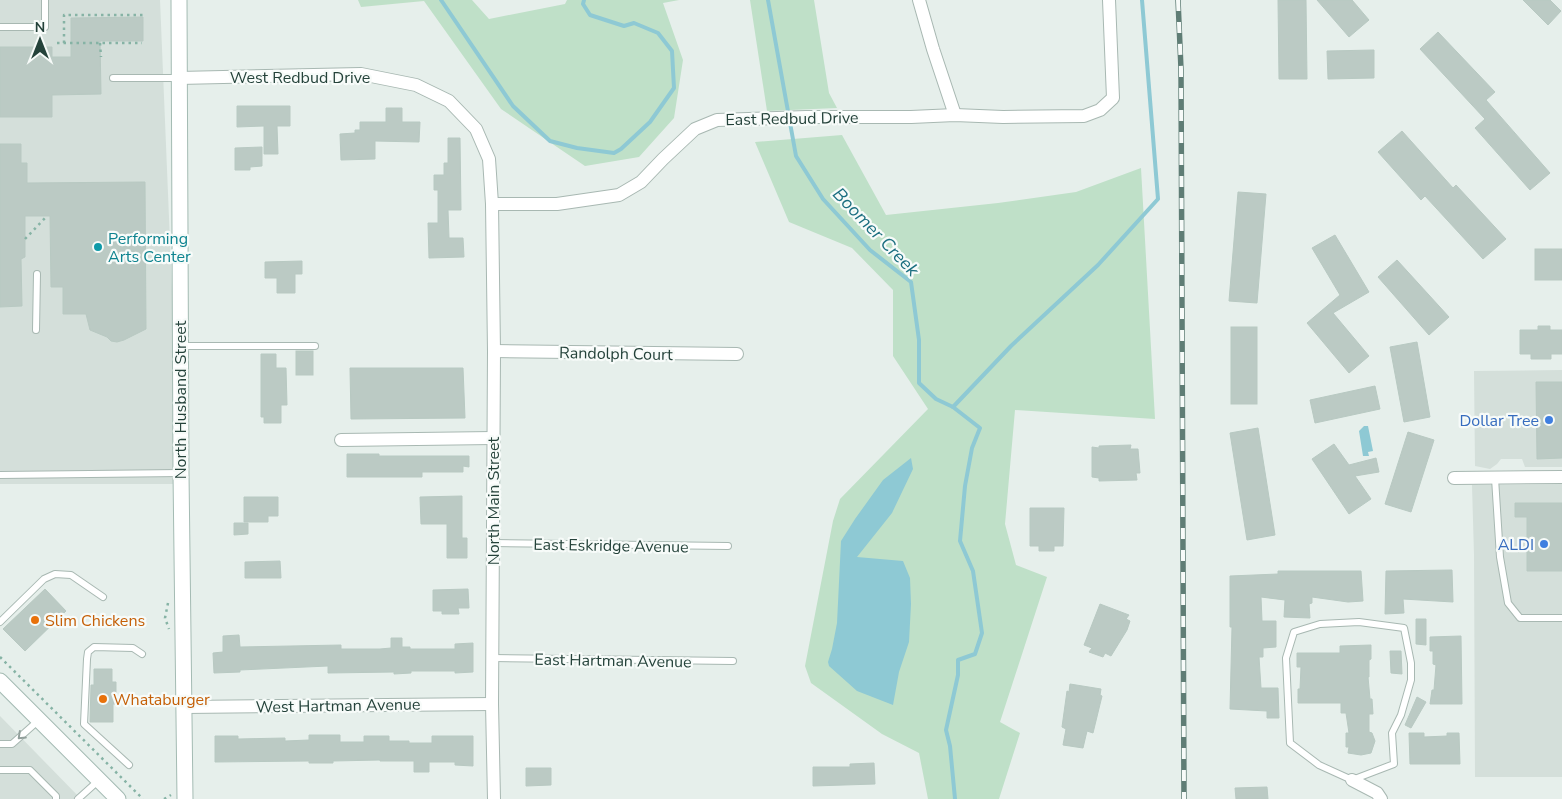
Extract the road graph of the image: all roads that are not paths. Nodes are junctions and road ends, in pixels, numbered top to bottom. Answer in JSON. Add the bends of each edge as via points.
{"nodes":[{"id":1,"x":45,"y":0,"type":"edge"},
{"id":2,"x":179,"y":0,"type":"edge"},
{"id":3,"x":919,"y":0,"type":"edge"},
{"id":4,"x":1109,"y":0,"type":"edge"},
{"id":5,"x":0,"y":27,"type":"edge"},
{"id":6,"x":113,"y":78,"type":"dead end"},
{"id":7,"x":179,"y":78,"type":"junction"},
{"id":8,"x":955,"y":115,"type":"junction"},
{"id":9,"x":492,"y":204,"type":"junction"},
{"id":10,"x":37,"y":274,"type":"dead end"},
{"id":11,"x":36,"y":330,"type":"dead end"},
{"id":12,"x":180,"y":346,"type":"junction"},
{"id":13,"x":315,"y":346,"type":"dead end"},
{"id":14,"x":494,"y":351,"type":"junction"},
{"id":15,"x":737,"y":354,"type":"dead end"},
{"id":16,"x":493,"y":438,"type":"junction"},
{"id":17,"x":340,"y":440,"type":"dead end"},
{"id":18,"x":181,"y":473,"type":"junction"},
{"id":19,"x":0,"y":475,"type":"edge"},
{"id":20,"x":1562,"y":477,"type":"edge"},
{"id":21,"x":1454,"y":478,"type":"dead end"},
{"id":22,"x":1495,"y":478,"type":"junction"},
{"id":23,"x":493,"y":543,"type":"junction"},
{"id":24,"x":728,"y":546,"type":"dead end"},
{"id":25,"x":103,"y":597,"type":"dead end"},
{"id":26,"x":1562,"y":618,"type":"edge"},
{"id":27,"x":0,"y":622,"type":"edge"},
{"id":28,"x":142,"y":654,"type":"dead end"},
{"id":29,"x":492,"y":658,"type":"junction"},
{"id":30,"x":733,"y":661,"type":"dead end"},
{"id":31,"x":0,"y":681,"type":"edge"},
{"id":32,"x":492,"y":704,"type":"junction"},
{"id":33,"x":185,"y":706,"type":"junction"},
{"id":34,"x":38,"y":720,"type":"junction"},
{"id":35,"x":0,"y":744,"type":"edge"},
{"id":36,"x":129,"y":764,"type":"dead end"},
{"id":37,"x":0,"y":770,"type":"edge"},
{"id":38,"x":99,"y":780,"type":"junction"},
{"id":39,"x":1352,"y":780,"type":"junction"},
{"id":40,"x":114,"y":798,"type":"edge"},
{"id":41,"x":56,"y":799,"type":"edge"},
{"id":42,"x":78,"y":799,"type":"edge"},
{"id":43,"x":186,"y":799,"type":"edge"},
{"id":44,"x":494,"y":799,"type":"edge"},
{"id":45,"x":1381,"y":799,"type":"edge"}],
"edges":[{"from":1,"to":5,"type":"lane","via":[[46,27]]},
{"from":2,"to":7,"type":"street","name":"North Husband Street"},
{"from":3,"to":8,"type":"street"},
{"from":4,"to":8,"type":"street","name":"East Redbud Drive","via":[[1113,98],[1100,110],[1084,116]]},
{"from":6,"to":7,"type":"lane"},
{"from":7,"to":9,"type":"street","name":"West Redbud Drive","via":[[362,74],[416,86],[449,101],[476,129],[489,159]]},
{"from":7,"to":12,"type":"street","name":"North Husband Street"},
{"from":8,"to":9,"type":"street","name":"East Redbud Drive","via":[[717,120],[695,129],[642,182],[619,195],[557,204]]},
{"from":9,"to":14,"type":"street","name":"North Main Street"},
{"from":10,"to":11,"type":"lane"},
{"from":12,"to":13,"type":"lane"},
{"from":12,"to":18,"type":"street","name":"North Husband Street"},
{"from":14,"to":15,"type":"street","name":"Randolph Court"},
{"from":14,"to":16,"type":"street","name":"North Main Street"},
{"from":16,"to":17,"type":"street"},
{"from":16,"to":23,"type":"street","name":"North Main Street"},
{"from":18,"to":19,"type":"lane"},
{"from":18,"to":33,"type":"street","name":"North Husband Street"},
{"from":20,"to":22,"type":"street"},
{"from":21,"to":22,"type":"street"},
{"from":22,"to":26,"type":"lane","via":[[1500,557],[1508,603],[1520,618]]},
{"from":23,"to":24,"type":"lane","name":"East Eskridge Avenue"},
{"from":23,"to":29,"type":"street","name":"North Main Street"},
{"from":25,"to":27,"type":"lane","via":[[70,575],[55,574],[44,578]]},
{"from":28,"to":36,"type":"lane","via":[[132,648],[94,647],[87,658],[84,724]]},
{"from":29,"to":30,"type":"lane","name":"East Hartman Avenue"},
{"from":29,"to":32,"type":"street","name":"North Main Street"},
{"from":31,"to":34,"type":"street"},
{"from":32,"to":33,"type":"street","name":"West Hartman Avenue"},
{"from":32,"to":44,"type":"street","name":"North Main Street"},
{"from":33,"to":43,"type":"street","name":"North Husband Street"},
{"from":34,"to":35,"type":"lane","one_way":true,"via":[[12,744]]},
{"from":34,"to":38,"type":"street"},
{"from":37,"to":41,"type":"lane","via":[[30,770]]},
{"from":38,"to":40,"type":"street"},
{"from":38,"to":42,"type":"lane"},
{"from":39,"to":39,"type":"lane","via":[[1318,765],[1290,743],[1286,658],[1294,632],[1320,624],[1359,622],[1404,628],[1412,663],[1411,680],[1401,716],[1392,733],[1394,764]]},
{"from":39,"to":45,"type":"street","via":[[1377,792]]}]}
